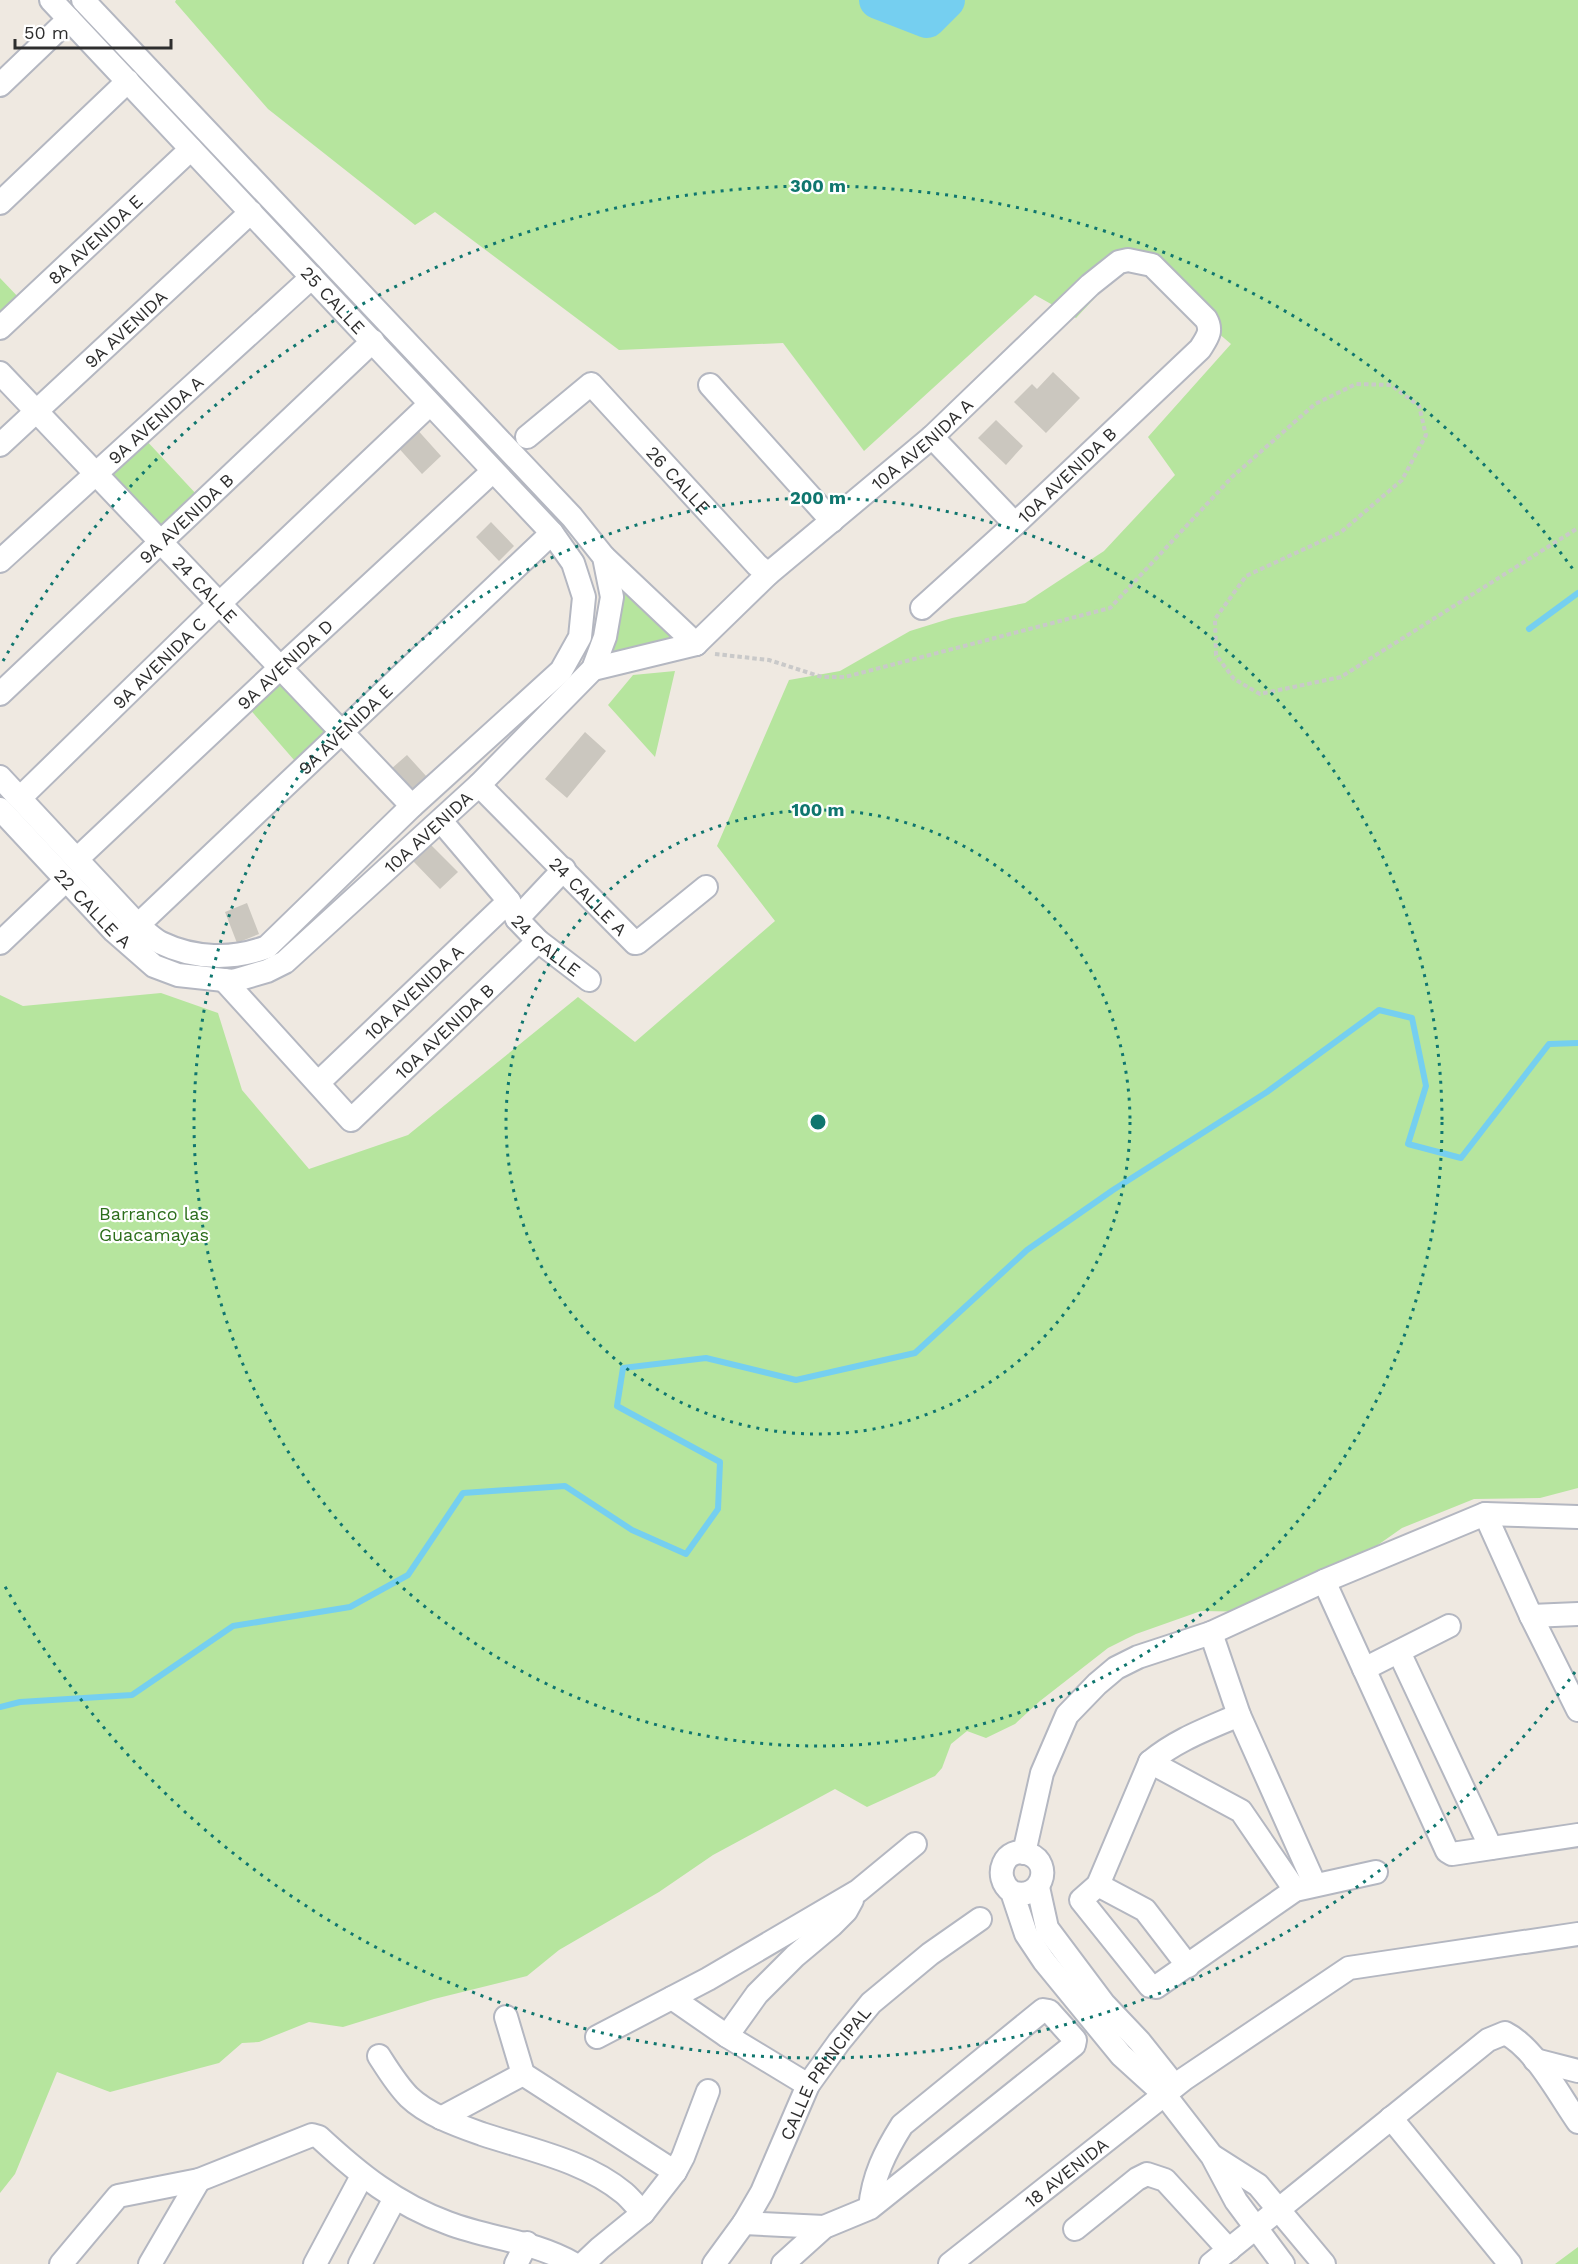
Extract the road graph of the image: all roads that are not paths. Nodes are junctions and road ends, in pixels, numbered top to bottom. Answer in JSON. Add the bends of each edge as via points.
{"nodes":[{"id":1,"x":51,"y":0,"type":"edge"},
{"id":2,"x":82,"y":0,"type":"edge"},
{"id":3,"x":69,"y":19,"type":"junction"},
{"id":4,"x":128,"y":81,"type":"junction"},
{"id":5,"x":0,"y":85,"type":"edge"},
{"id":6,"x":191,"y":148,"type":"junction"},
{"id":7,"x":0,"y":203,"type":"edge"},
{"id":8,"x":250,"y":212,"type":"junction"},
{"id":9,"x":312,"y":277,"type":"junction"},
{"id":10,"x":0,"y":328,"type":"edge"},
{"id":11,"x":1207,"y":338,"type":"joint"},
{"id":12,"x":373,"y":341,"type":"junction"},
{"id":13,"x":0,"y":373,"type":"edge"},
{"id":14,"x":710,"y":386,"type":"dead end"},
{"id":15,"x":430,"y":404,"type":"junction"},
{"id":16,"x":36,"y":411,"type":"junction"},
{"id":17,"x":488,"y":430,"type":"junction"},
{"id":18,"x":527,"y":437,"type":"dead end"},
{"id":19,"x":932,"y":437,"type":"junction"},
{"id":20,"x":0,"y":445,"type":"edge"},
{"id":21,"x":471,"y":447,"type":"junction"},
{"id":22,"x":493,"y":471,"type":"junction"},
{"id":23,"x":96,"y":473,"type":"junction"},
{"id":24,"x":832,"y":521,"type":"junction"},
{"id":25,"x":1015,"y":524,"type":"junction"},
{"id":26,"x":552,"y":533,"type":"junction"},
{"id":27,"x":160,"y":541,"type":"junction"},
{"id":28,"x":604,"y":557,"type":"junction"},
{"id":29,"x":0,"y":561,"type":"edge"},
{"id":30,"x":768,"y":574,"type":"junction"},
{"id":31,"x":219,"y":604,"type":"junction"},
{"id":32,"x":922,"y":608,"type":"dead end"},
{"id":33,"x":583,"y":617,"type":"joint"},
{"id":34,"x":607,"y":624,"type":"joint"},
{"id":35,"x":696,"y":644,"type":"junction"},
{"id":36,"x":280,"y":668,"type":"junction"},
{"id":37,"x":593,"y":669,"type":"junction"},
{"id":38,"x":0,"y":694,"type":"edge"},
{"id":39,"x":341,"y":731,"type":"junction"},
{"id":40,"x":0,"y":777,"type":"edge"},
{"id":41,"x":479,"y":784,"type":"junction"},
{"id":42,"x":10,"y":804,"type":"edge"},
{"id":43,"x":412,"y":806,"type":"junction"},
{"id":44,"x":441,"y":820,"type":"junction"},
{"id":45,"x":77,"y":859,"type":"junction"},
{"id":46,"x":564,"y":869,"type":"junction"},
{"id":47,"x":66,"y":880,"type":"junction"},
{"id":48,"x":706,"y":887,"type":"dead end"},
{"id":49,"x":513,"y":910,"type":"junction"},
{"id":50,"x":138,"y":925,"type":"junction"},
{"id":51,"x":538,"y":941,"type":"junction"},
{"id":52,"x":159,"y":942,"type":"junction"},
{"id":53,"x":0,"y":943,"type":"edge"},
{"id":54,"x":190,"y":953,"type":"joint"},
{"id":55,"x":154,"y":966,"type":"junction"},
{"id":56,"x":214,"y":979,"type":"junction"},
{"id":57,"x":589,"y":980,"type":"dead end"},
{"id":58,"x":318,"y":1083,"type":"junction"},
{"id":59,"x":1485,"y":1514,"type":"junction"},
{"id":60,"x":1578,"y":1517,"type":"edge"},
{"id":61,"x":1324,"y":1581,"type":"junction"},
{"id":62,"x":1578,"y":1614,"type":"edge"},
{"id":63,"x":1532,"y":1616,"type":"junction"},
{"id":64,"x":1449,"y":1626,"type":"dead end"},
{"id":65,"x":1211,"y":1633,"type":"junction"},
{"id":66,"x":1399,"y":1652,"type":"junction"},
{"id":67,"x":1365,"y":1669,"type":"junction"},
{"id":68,"x":1578,"y":1710,"type":"edge"},
{"id":69,"x":1239,"y":1715,"type":"junction"},
{"id":70,"x":1150,"y":1762,"type":"junction"},
{"id":71,"x":1578,"y":1835,"type":"edge"},
{"id":72,"x":915,"y":1844,"type":"dead end"},
{"id":73,"x":1491,"y":1848,"type":"junction"},
{"id":74,"x":1024,"y":1853,"type":"junction"},
{"id":75,"x":1376,"y":1872,"type":"dead end"},
{"id":76,"x":1098,"y":1885,"type":"junction"},
{"id":77,"x":1038,"y":1887,"type":"junction"},
{"id":78,"x":1305,"y":1887,"type":"junction"},
{"id":79,"x":858,"y":1891,"type":"junction"},
{"id":80,"x":1012,"y":1892,"type":"junction"},
{"id":81,"x":980,"y":1919,"type":"dead end"},
{"id":82,"x":1578,"y":1934,"type":"edge"},
{"id":83,"x":1188,"y":1965,"type":"junction"},
{"id":84,"x":672,"y":1998,"type":"junction"},
{"id":85,"x":506,"y":2017,"type":"dead end"},
{"id":86,"x":727,"y":2036,"type":"junction"},
{"id":87,"x":597,"y":2037,"type":"dead end"},
{"id":88,"x":379,"y":2056,"type":"dead end"},
{"id":89,"x":1535,"y":2060,"type":"junction"},
{"id":90,"x":1578,"y":2071,"type":"edge"},
{"id":91,"x":523,"y":2074,"type":"junction"},
{"id":92,"x":808,"y":2085,"type":"junction"},
{"id":93,"x":1174,"y":2086,"type":"junction"},
{"id":94,"x":708,"y":2091,"type":"dead end"},
{"id":95,"x":441,"y":2118,"type":"junction"},
{"id":96,"x":1390,"y":2118,"type":"junction"},
{"id":97,"x":1578,"y":2122,"type":"edge"},
{"id":98,"x":1212,"y":2156,"type":"junction"},
{"id":99,"x":675,"y":2172,"type":"junction"},
{"id":100,"x":362,"y":2176,"type":"junction"},
{"id":101,"x":199,"y":2180,"type":"junction"},
{"id":102,"x":395,"y":2198,"type":"junction"},
{"id":103,"x":870,"y":2208,"type":"junction"},
{"id":104,"x":1279,"y":2211,"type":"junction"},
{"id":105,"x":643,"y":2213,"type":"junction"},
{"id":106,"x":744,"y":2223,"type":"junction"},
{"id":107,"x":824,"y":2227,"type":"junction"},
{"id":108,"x":1256,"y":2228,"type":"junction"},
{"id":109,"x":1075,"y":2229,"type":"dead end"},
{"id":110,"x":527,"y":2243,"type":"junction"},
{"id":111,"x":1229,"y":2250,"type":"junction"},
{"id":112,"x":61,"y":2264,"type":"edge"},
{"id":113,"x":150,"y":2264,"type":"edge"},
{"id":114,"x":315,"y":2264,"type":"edge"},
{"id":115,"x":360,"y":2264,"type":"edge"},
{"id":116,"x":516,"y":2264,"type":"edge"},
{"id":117,"x":574,"y":2264,"type":"edge"},
{"id":118,"x":583,"y":2264,"type":"edge"},
{"id":119,"x":714,"y":2264,"type":"edge"},
{"id":120,"x":783,"y":2264,"type":"edge"},
{"id":121,"x":950,"y":2264,"type":"edge"},
{"id":122,"x":1211,"y":2264,"type":"edge"},
{"id":123,"x":1283,"y":2264,"type":"edge"},
{"id":124,"x":1324,"y":2264,"type":"edge"},
{"id":125,"x":1510,"y":2264,"type":"edge"}],
"edges":[{"from":1,"to":3,"type":"street","name":"25 CALLE"},
{"from":2,"to":17,"type":"street","name":"25 CALLE"},
{"from":3,"to":4,"type":"street","name":"25 CALLE"},
{"from":3,"to":5,"type":"street"},
{"from":4,"to":6,"type":"street","name":"25 CALLE"},
{"from":4,"to":7,"type":"street"},
{"from":6,"to":8,"type":"street","name":"25 CALLE"},
{"from":6,"to":10,"type":"street","name":"8A AVENIDA E"},
{"from":8,"to":9,"type":"street","name":"25 CALLE"},
{"from":8,"to":16,"type":"street","name":"9A AVENIDA"},
{"from":9,"to":12,"type":"street","name":"25 CALLE"},
{"from":9,"to":23,"type":"street","name":"9A AVENIDA A"},
{"from":11,"to":19,"type":"street","name":"10A AVENIDA A","via":[[1210,326],[1206,319],[1152,265],[1119,262],[1090,285]]},
{"from":11,"to":25,"type":"street","name":"10A AVENIDA B","via":[[1200,349]]},
{"from":12,"to":15,"type":"street","name":"25 CALLE"},
{"from":12,"to":27,"type":"street","name":"9A AVENIDA B"},
{"from":13,"to":16,"type":"street","name":"24 CALLE"},
{"from":14,"to":24,"type":"street"},
{"from":15,"to":21,"type":"street","name":"25 CALLE"},
{"from":15,"to":31,"type":"street","name":"9A AVENIDA C"},
{"from":16,"to":20,"type":"street","name":"9A AVENIDA"},
{"from":16,"to":23,"type":"street","name":"24 CALLE"},
{"from":17,"to":21,"type":"street"},
{"from":17,"to":28,"type":"street","name":"25 CALLE","via":[[572,517]]},
{"from":18,"to":30,"type":"street","name":"26 CALLE","via":[[589,384]]},
{"from":19,"to":24,"type":"street","name":"10A AVENIDA A"},
{"from":19,"to":25,"type":"street"},
{"from":21,"to":22,"type":"street","name":"25 CALLE"},
{"from":22,"to":26,"type":"street","name":"25 CALLE"},
{"from":22,"to":36,"type":"street","name":"9A AVENIDA D"},
{"from":23,"to":27,"type":"street","name":"24 CALLE"},
{"from":23,"to":29,"type":"street","name":"9A AVENIDA A"},
{"from":24,"to":30,"type":"street","name":"10A AVENIDA A"},
{"from":25,"to":32,"type":"street","name":"10A AVENIDA B"},
{"from":26,"to":33,"type":"street","name":"25 CALLE","via":[[573,563],[584,597]]},
{"from":26,"to":39,"type":"street","name":"9A AVENIDA E"},
{"from":27,"to":31,"type":"street","name":"24 CALLE"},
{"from":27,"to":38,"type":"street","name":"9A AVENIDA B"},
{"from":28,"to":34,"type":"street","name":"25 CALLE","via":[[612,597]]},
{"from":28,"to":35,"type":"street","name":"25 CALLE"},
{"from":30,"to":35,"type":"street","name":"10A AVENIDA A"},
{"from":31,"to":36,"type":"street","name":"24 CALLE"},
{"from":31,"to":42,"type":"street","name":"9A AVENIDA C"},
{"from":33,"to":43,"type":"street","name":"10A AVENIDA","via":[[580,637],[561,671]]},
{"from":34,"to":37,"type":"street","name":"10A AVENIDA"},
{"from":35,"to":37,"type":"street"},
{"from":36,"to":39,"type":"street","name":"24 CALLE"},
{"from":36,"to":45,"type":"street","name":"9A AVENIDA D"},
{"from":37,"to":41,"type":"street","name":"10A AVENIDA"},
{"from":39,"to":43,"type":"street","name":"24 CALLE"},
{"from":39,"to":50,"type":"street","name":"9A AVENIDA E"},
{"from":40,"to":42,"type":"street","name":"22 CALLE A"},
{"from":41,"to":44,"type":"street","name":"10A AVENIDA"},
{"from":41,"to":46,"type":"street","name":"24 CALLE A"},
{"from":42,"to":45,"type":"street","name":"22 CALLE A"},
{"from":42,"to":47,"type":"street","name":"22 CALLE A"},
{"from":43,"to":54,"type":"street","name":"10A AVENIDA","via":[[267,947],[222,957]]},
{"from":44,"to":49,"type":"street","name":"24 CALLE"},
{"from":44,"to":56,"type":"street","name":"10A AVENIDA","via":[[285,962],[233,981]]},
{"from":45,"to":50,"type":"street","name":"22 CALLE A"},
{"from":46,"to":48,"type":"street","name":"24 CALLE A","via":[[636,943]]},
{"from":46,"to":49,"type":"street","name":"10A AVENIDA A"},
{"from":47,"to":53,"type":"street"},
{"from":47,"to":55,"type":"street","name":"22 CALLE A"},
{"from":49,"to":51,"type":"street","name":"24 CALLE"},
{"from":49,"to":58,"type":"street","name":"10A AVENIDA A"},
{"from":50,"to":52,"type":"street","name":"22 CALLE A"},
{"from":51,"to":57,"type":"street","name":"24 CALLE"},
{"from":51,"to":58,"type":"street","name":"10A AVENIDA B","via":[[351,1120]]},
{"from":52,"to":54,"type":"street","name":"22 CALLE A"},
{"from":52,"to":55,"type":"street"},
{"from":55,"to":56,"type":"street","name":"22 CALLE A","via":[[178,975]]},
{"from":56,"to":58,"type":"street"},
{"from":59,"to":60,"type":"street"},
{"from":59,"to":61,"type":"street"},
{"from":59,"to":63,"type":"street"},
{"from":61,"to":65,"type":"street"},
{"from":61,"to":67,"type":"street"},
{"from":62,"to":63,"type":"street"},
{"from":63,"to":68,"type":"street"},
{"from":64,"to":66,"type":"street"},
{"from":65,"to":69,"type":"street"},
{"from":65,"to":74,"type":"street","via":[[1116,1668],[1067,1715],[1042,1773]]},
{"from":66,"to":67,"type":"street"},
{"from":66,"to":73,"type":"street"},
{"from":67,"to":73,"type":"street","via":[[1447,1851],[1452,1854]]},
{"from":69,"to":70,"type":"street","via":[[1189,1736]]},
{"from":69,"to":78,"type":"street"},
{"from":70,"to":76,"type":"street"},
{"from":70,"to":78,"type":"street","via":[[1238,1808]]},
{"from":71,"to":73,"type":"street"},
{"from":72,"to":79,"type":"street"},
{"from":74,"to":77,"type":"street","via":[[1035,1858],[1042,1869]]},
{"from":74,"to":80,"type":"street","via":[[1010,1856],[1002,1868],[1002,1881]]},
{"from":75,"to":78,"type":"street"},
{"from":76,"to":83,"type":"street","via":[[1145,1910]]},
{"from":76,"to":83,"type":"street","via":[[1081,1900],[1150,1986],[1154,1988]]},
{"from":77,"to":80,"type":"street","via":[[1026,1894]]},
{"from":77,"to":93,"type":"street","via":[[1047,1928],[1104,2004]]},
{"from":78,"to":83,"type":"street"},
{"from":79,"to":84,"type":"street"},
{"from":79,"to":86,"type":"street","via":[[846,1911],[757,1994]]},
{"from":80,"to":93,"type":"street","via":[[1026,1934],[1044,1961],[1121,2055]]},
{"from":81,"to":92,"type":"street","name":"CALLE PRINCIPAL","via":[[871,2003]]},
{"from":82,"to":93,"type":"street","name":"18 AVENIDA","via":[[1349,1968]]},
{"from":84,"to":86,"type":"street"},
{"from":84,"to":87,"type":"street"},
{"from":85,"to":91,"type":"street"},
{"from":86,"to":92,"type":"street"},
{"from":88,"to":95,"type":"street","via":[[400,2088]]},
{"from":89,"to":90,"type":"street"},
{"from":89,"to":96,"type":"street","via":[[1518,2039],[1505,2033],[1488,2040]]},
{"from":89,"to":97,"type":"street"},
{"from":91,"to":95,"type":"street"},
{"from":91,"to":99,"type":"street"},
{"from":92,"to":106,"type":"street","name":"CALLE PRINCIPAL","via":[[762,2192]]},
{"from":93,"to":98,"type":"street"},
{"from":93,"to":121,"type":"street","name":"18 AVENIDA"},
{"from":94,"to":99,"type":"street"},
{"from":95,"to":105,"type":"street","via":[[591,2172],[625,2194]]},
{"from":96,"to":104,"type":"street"},
{"from":96,"to":125,"type":"street"},
{"from":98,"to":104,"type":"street","via":[[1258,2185]]},
{"from":98,"to":108,"type":"street"},
{"from":99,"to":105,"type":"street"},
{"from":100,"to":101,"type":"street","via":[[319,2137],[312,2136]]},
{"from":100,"to":102,"type":"street"},
{"from":100,"to":114,"type":"street"},
{"from":101,"to":112,"type":"street","via":[[118,2196]]},
{"from":101,"to":113,"type":"street"},
{"from":102,"to":110,"type":"street","via":[[449,2224]]},
{"from":102,"to":115,"type":"street"},
{"from":103,"to":103,"type":"street","via":[[878,2169],[902,2125],[1047,2009],[1075,2040],[1074,2045]]},
{"from":103,"to":107,"type":"street"},
{"from":104,"to":108,"type":"street"},
{"from":104,"to":124,"type":"street"},
{"from":105,"to":118,"type":"street"},
{"from":106,"to":107,"type":"street"},
{"from":106,"to":119,"type":"street","name":"CALLE PRINCIPAL"},
{"from":107,"to":120,"type":"street"},
{"from":108,"to":111,"type":"street"},
{"from":108,"to":123,"type":"street"},
{"from":109,"to":111,"type":"street","via":[[1147,2174],[1165,2180]]},
{"from":110,"to":116,"type":"street"},
{"from":110,"to":117,"type":"street"},
{"from":111,"to":122,"type":"street"}]}
